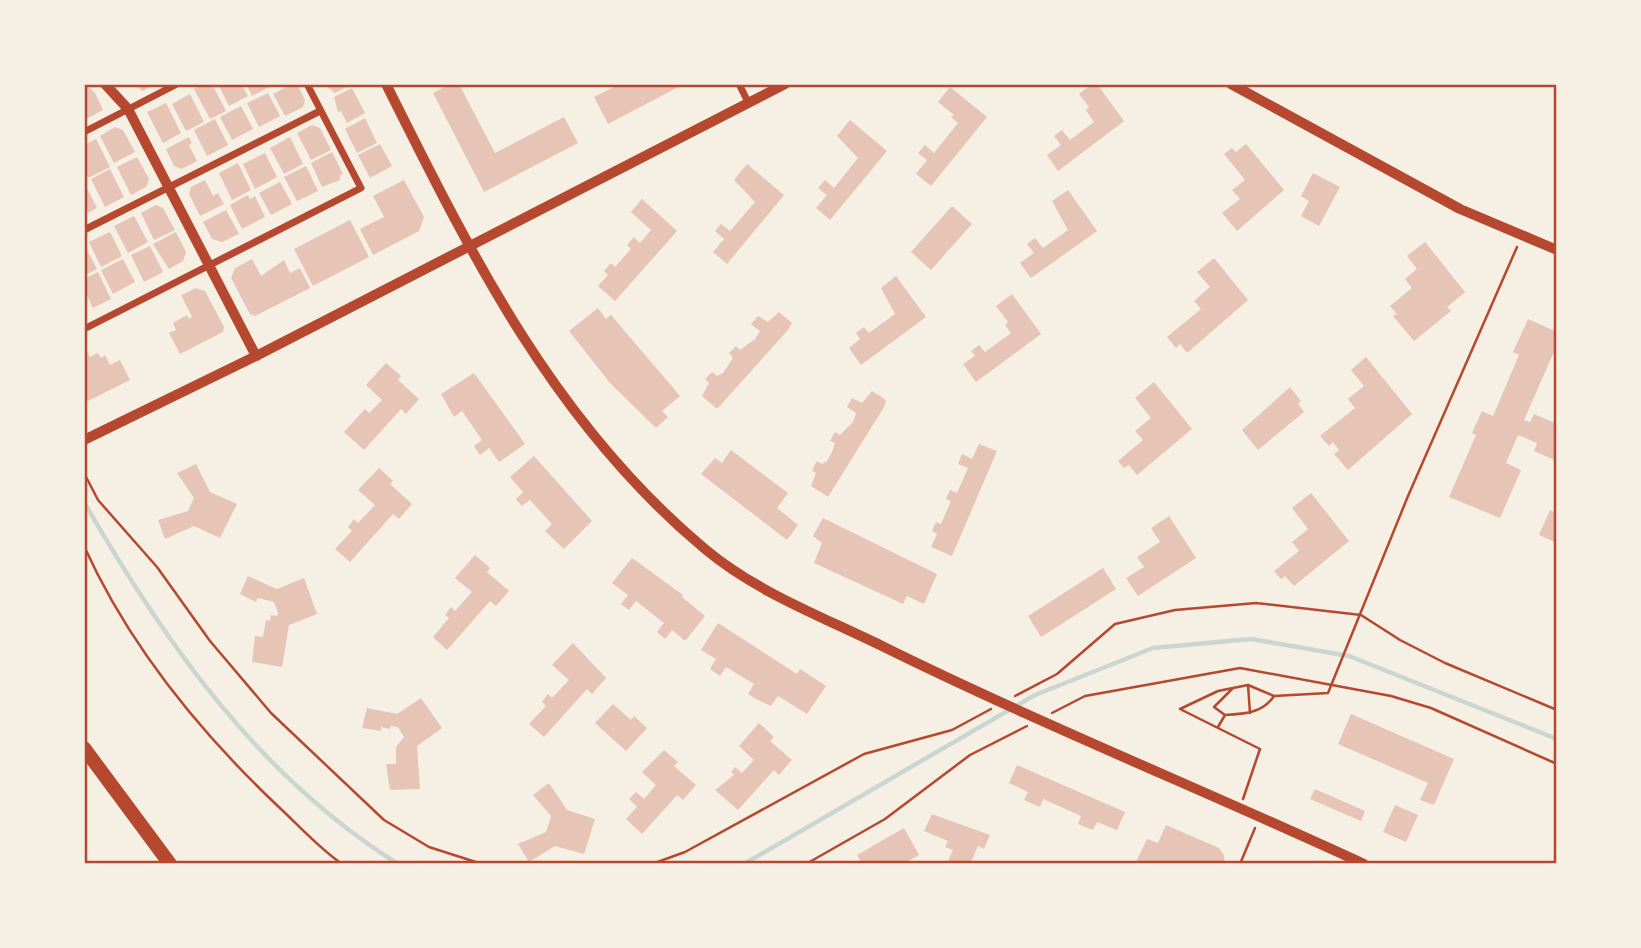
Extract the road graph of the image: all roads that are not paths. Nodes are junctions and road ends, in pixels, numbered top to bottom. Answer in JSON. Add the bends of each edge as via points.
{"nodes":[{"id":1,"x":105,"y":84,"type":"edge"},
{"id":2,"x":177,"y":84,"type":"edge"},
{"id":3,"x":307,"y":84,"type":"edge"},
{"id":4,"x":386,"y":84,"type":"edge"},
{"id":5,"x":739,"y":84,"type":"edge"},
{"id":6,"x":785,"y":84,"type":"edge"},
{"id":7,"x":1231,"y":84,"type":"edge"},
{"id":8,"x":1253,"y":89,"type":"edge"},
{"id":9,"x":748,"y":102,"type":"junction"},
{"id":10,"x":128,"y":109,"type":"junction"},
{"id":11,"x":320,"y":111,"type":"junction"},
{"id":12,"x":84,"y":132,"type":"edge"},
{"id":13,"x":169,"y":186,"type":"junction"},
{"id":14,"x":84,"y":230,"type":"edge"},
{"id":15,"x":467,"y":246,"type":"junction"},
{"id":16,"x":1557,"y":250,"type":"edge"},
{"id":17,"x":209,"y":266,"type":"junction"},
{"id":18,"x":84,"y":329,"type":"edge"},
{"id":19,"x":256,"y":356,"type":"junction"},
{"id":20,"x":86,"y":439,"type":"edge"},
{"id":21,"x":84,"y":748,"type":"edge"},
{"id":22,"x":170,"y":864,"type":"edge"},
{"id":23,"x":1364,"y":864,"type":"edge"}],
"edges":[{"from":1,"to":10,"type":"street"},
{"from":2,"to":10,"type":"street"},
{"from":3,"to":11,"type":"street"},
{"from":4,"to":15,"type":"street"},
{"from":5,"to":9,"type":"street"},
{"from":6,"to":9,"type":"street"},
{"from":7,"to":8,"type":"street"},
{"from":8,"to":16,"type":"street","via":[[1387,171],[1460,209]]},
{"from":9,"to":15,"type":"street"},
{"from":10,"to":12,"type":"street"},
{"from":10,"to":13,"type":"street"},
{"from":11,"to":13,"type":"street"},
{"from":11,"to":17,"type":"street","via":[[361,188]]},
{"from":13,"to":14,"type":"street"},
{"from":13,"to":17,"type":"street"},
{"from":15,"to":19,"type":"street"},
{"from":15,"to":23,"type":"street","via":[[532,356],[601,444],[708,552],[745,577],[937,673]]},
{"from":17,"to":18,"type":"street"},
{"from":17,"to":19,"type":"street"},
{"from":19,"to":20,"type":"street"},
{"from":21,"to":22,"type":"main road"}]}
